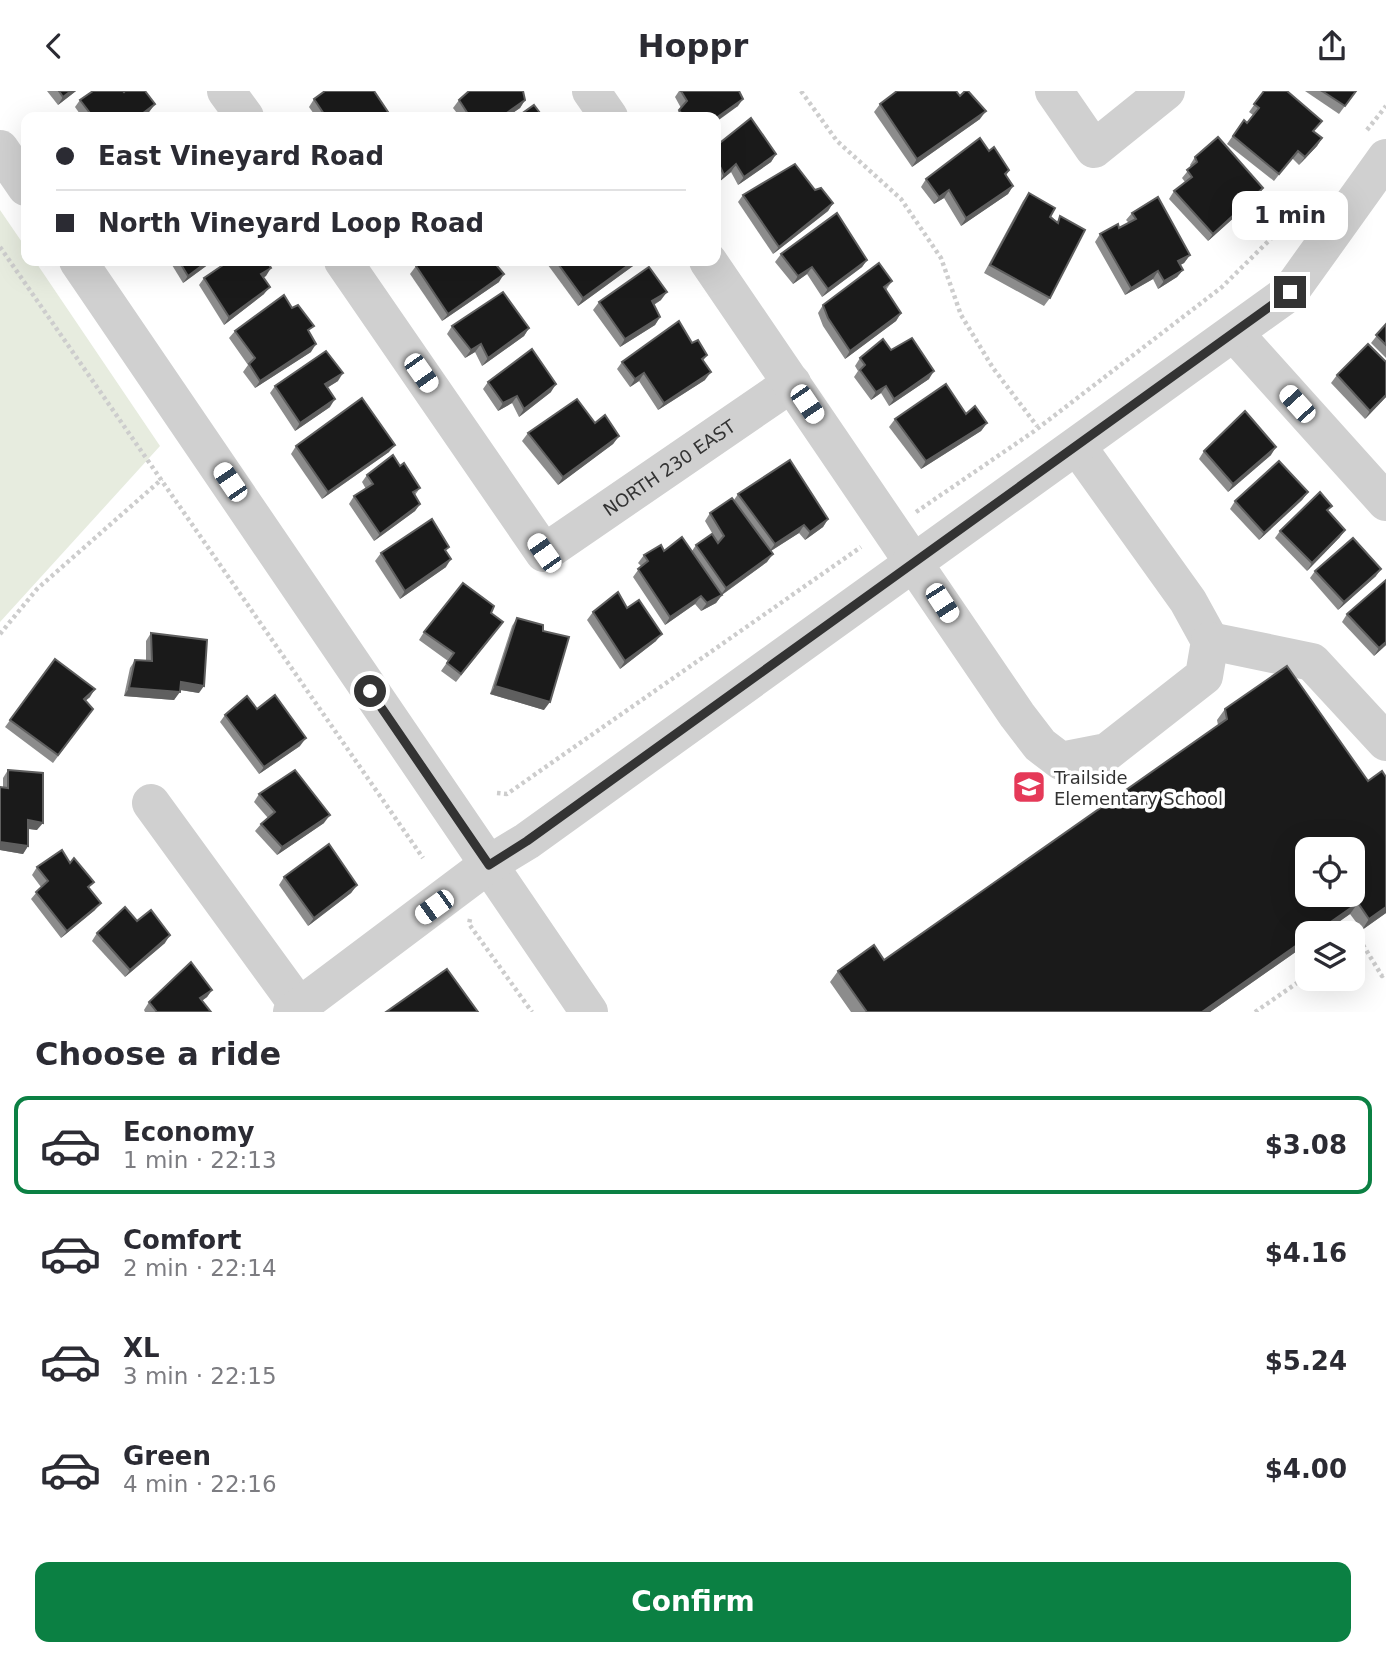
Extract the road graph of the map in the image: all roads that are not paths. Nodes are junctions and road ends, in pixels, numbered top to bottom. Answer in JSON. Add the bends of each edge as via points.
{"nodes":[{"id":1,"x":591,"y":91,"type":"edge"},
{"id":2,"x":1054,"y":91,"type":"edge"},
{"id":3,"x":1166,"y":91,"type":"edge"},
{"id":4,"x":606,"y":112,"type":"edge"},
{"id":5,"x":1374,"y":147,"type":"edge"},
{"id":6,"x":0,"y":149,"type":"edge"},
{"id":7,"x":21,"y":180,"type":"edge"},
{"id":8,"x":81,"y":266,"type":"edge"},
{"id":9,"x":346,"y":266,"type":"edge"},
{"id":10,"x":711,"y":266,"type":"edge"},
{"id":11,"x":1234,"y":333,"type":"junction"},
{"id":12,"x":792,"y":383,"type":"junction"},
{"id":13,"x":1077,"y":446,"type":"junction"},
{"id":14,"x":1381,"y":485,"type":"edge"},
{"id":15,"x":915,"y":561,"type":"junction"},
{"id":16,"x":1210,"y":641,"type":"junction"},
{"id":17,"x":1386,"y":742,"type":"edge"},
{"id":18,"x":151,"y":803,"type":"dead end"},
{"id":19,"x":489,"y":865,"type":"junction"},
{"id":20,"x":298,"y":1010,"type":"edge"},
{"id":21,"x":589,"y":1012,"type":"edge"}],
"edges":[{"from":1,"to":4,"type":"street"},
{"from":2,"to":3,"type":"street","via":[[1094,149]]},
{"from":5,"to":11,"type":"street","via":[[1290,292]]},
{"from":6,"to":7,"type":"street"},
{"from":8,"to":19,"type":"street"},
{"from":9,"to":12,"type":"street","name":"NORTH 230 EAST","via":[[544,553]]},
{"from":10,"to":12,"type":"street"},
{"from":11,"to":13,"type":"street"},
{"from":11,"to":14,"type":"street"},
{"from":12,"to":15,"type":"street"},
{"from":13,"to":15,"type":"street"},
{"from":13,"to":16,"type":"street","via":[[1188,601]]},
{"from":15,"to":16,"type":"street","via":[[1017,715],[1040,745],[1062,761],[1107,752],[1168,707],[1205,676]]},
{"from":15,"to":19,"type":"street"},
{"from":16,"to":17,"type":"street","via":[[1312,662]]},
{"from":18,"to":20,"type":"street"},
{"from":19,"to":20,"type":"street"},
{"from":19,"to":21,"type":"street"}]}
